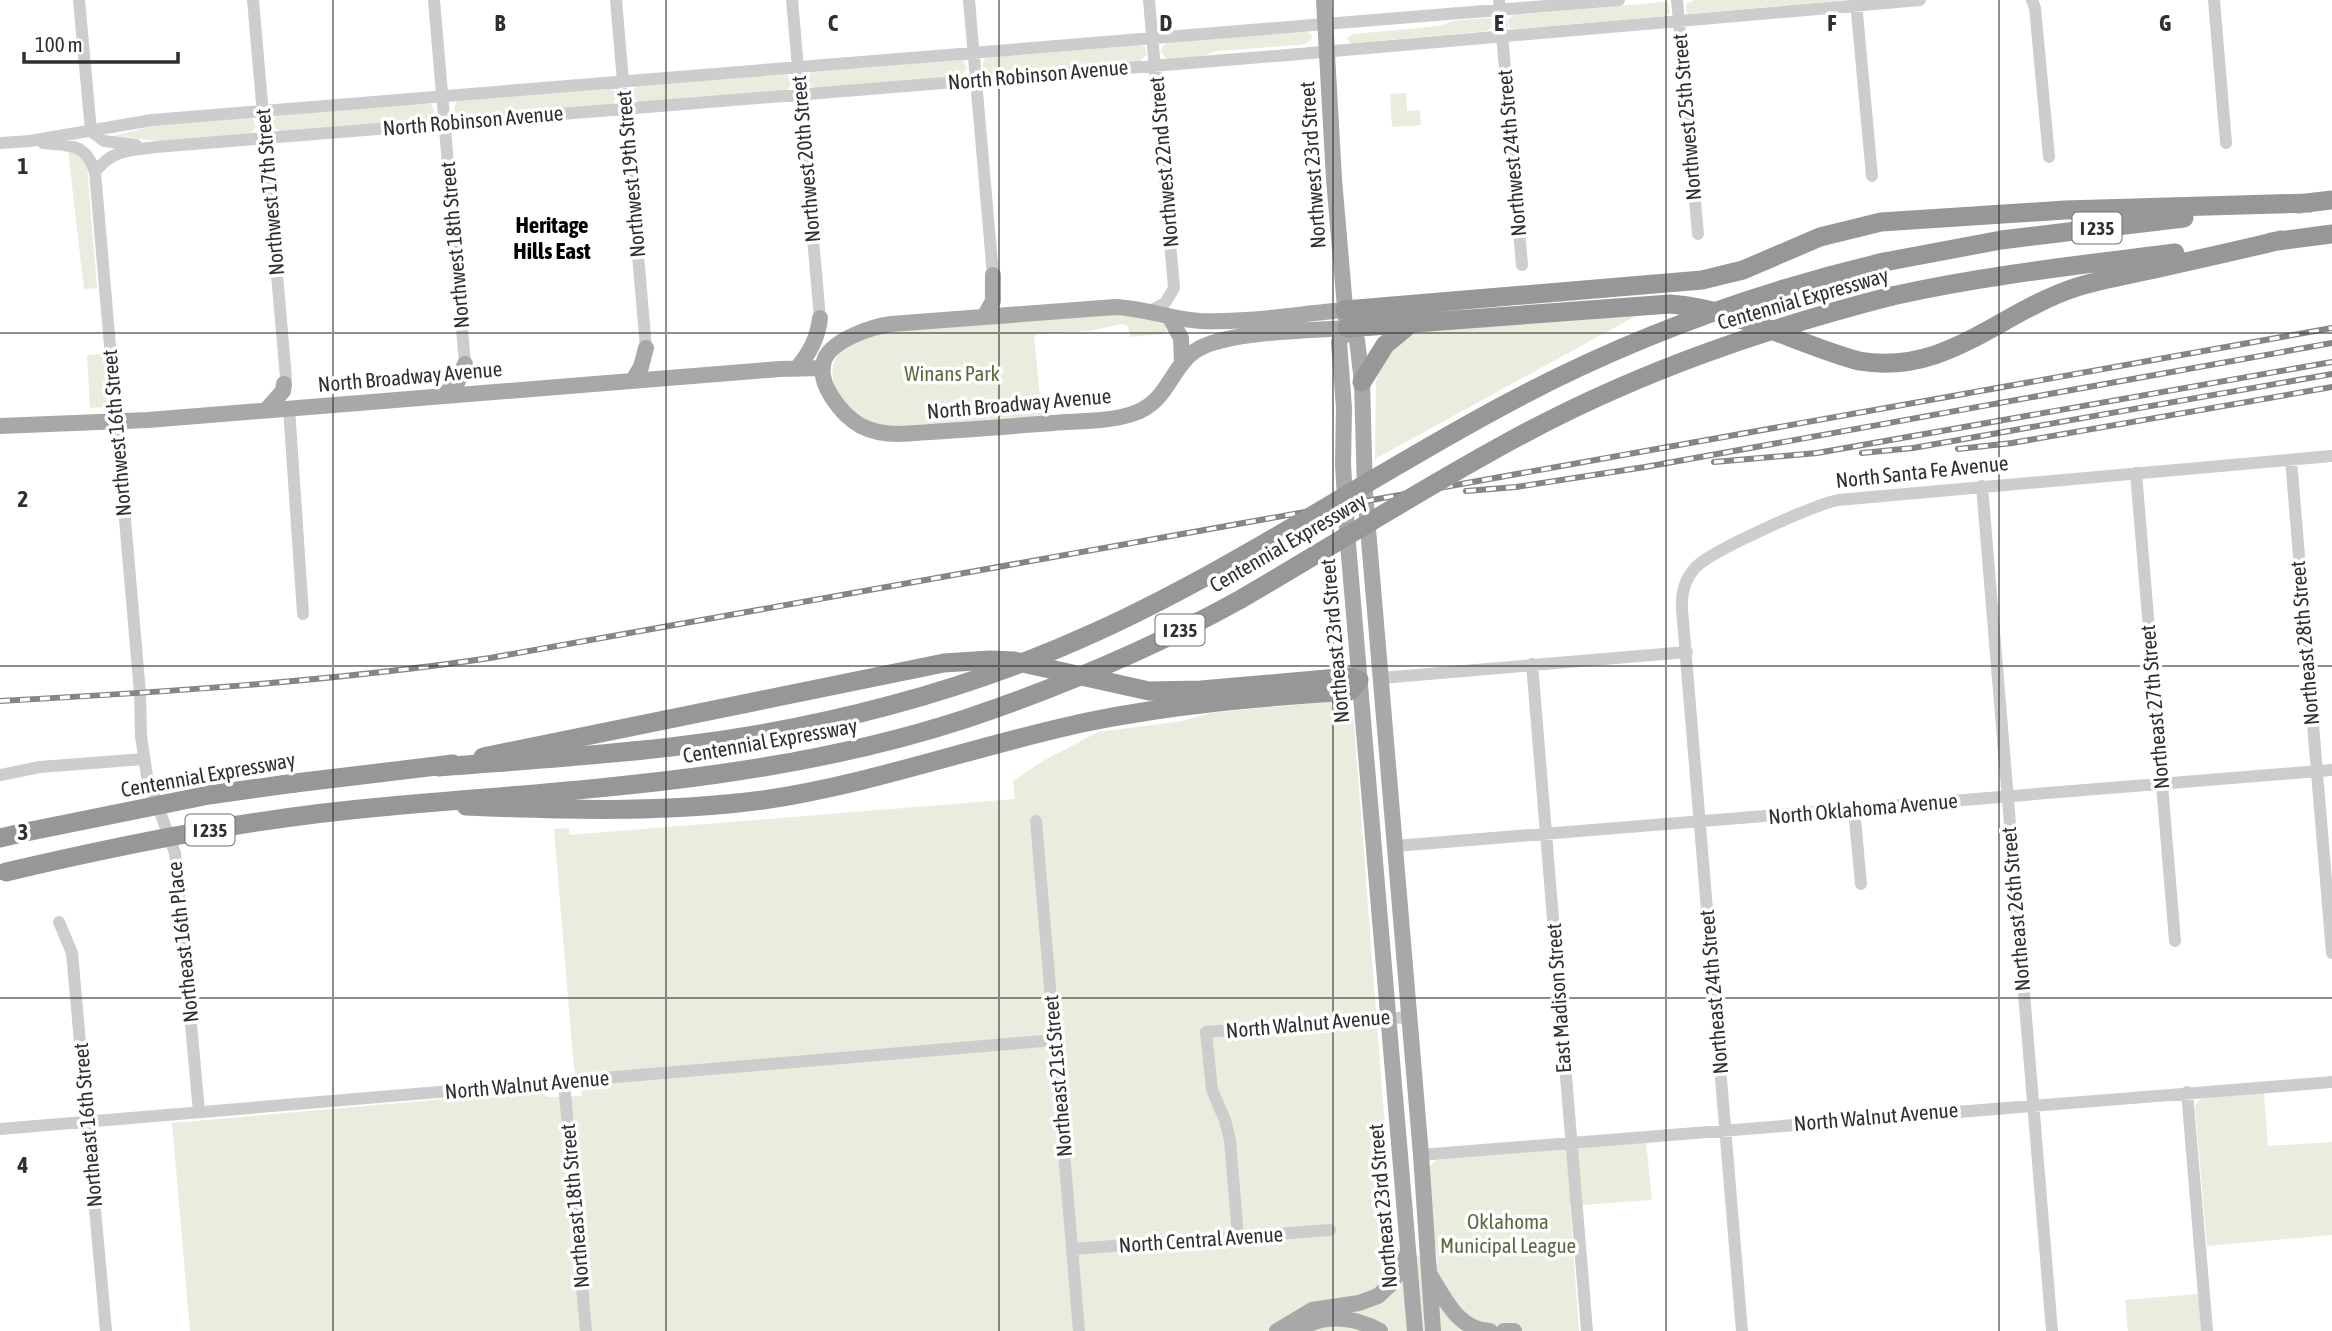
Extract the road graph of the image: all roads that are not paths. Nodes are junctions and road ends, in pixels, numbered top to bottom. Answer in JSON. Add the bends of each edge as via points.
{"nodes":[{"id":1,"x":79,"y":0,"type":"edge"},
{"id":2,"x":253,"y":0,"type":"edge"},
{"id":3,"x":434,"y":0,"type":"edge"},
{"id":4,"x":616,"y":0,"type":"edge"},
{"id":5,"x":792,"y":0,"type":"edge"},
{"id":6,"x":969,"y":0,"type":"edge"},
{"id":7,"x":1149,"y":0,"type":"edge"},
{"id":8,"x":1324,"y":0,"type":"edge"},
{"id":9,"x":1619,"y":0,"type":"edge"},
{"id":10,"x":1677,"y":0,"type":"edge"},
{"id":11,"x":1920,"y":0,"type":"edge"},
{"id":12,"x":2032,"y":0,"type":"edge"},
{"id":13,"x":2214,"y":0,"type":"edge"},
{"id":14,"x":1856,"y":3,"type":"edge"},
{"id":15,"x":1499,"y":5,"type":"edge"},
{"id":16,"x":1679,"y":22,"type":"junction"},
{"id":17,"x":1326,"y":25,"type":"junction"},
{"id":18,"x":1502,"y":37,"type":"junction"},
{"id":19,"x":1153,"y":38,"type":"junction"},
{"id":20,"x":974,"y":52,"type":"junction"},
{"id":21,"x":1327,"y":52,"type":"junction"},
{"id":22,"x":1155,"y":66,"type":"junction"},
{"id":23,"x":798,"y":67,"type":"junction"},
{"id":24,"x":976,"y":80,"type":"junction"},
{"id":25,"x":623,"y":81,"type":"junction"},
{"id":26,"x":801,"y":95,"type":"junction"},
{"id":27,"x":443,"y":96,"type":"junction"},
{"id":28,"x":625,"y":109,"type":"junction"},
{"id":29,"x":263,"y":110,"type":"junction"},
{"id":30,"x":446,"y":124,"type":"junction"},
{"id":31,"x":91,"y":131,"type":"junction"},
{"id":32,"x":265,"y":138,"type":"junction"},
{"id":33,"x":30,"y":141,"type":"junction"},
{"id":34,"x":0,"y":143,"type":"edge"},
{"id":35,"x":2226,"y":143,"type":"dead end"},
{"id":36,"x":156,"y":147,"type":"junction"},
{"id":37,"x":2049,"y":157,"type":"dead end"},
{"id":38,"x":95,"y":172,"type":"junction"},
{"id":39,"x":1872,"y":176,"type":"dead end"},
{"id":40,"x":2332,"y":200,"type":"edge"},
{"id":41,"x":2310,"y":203,"type":"junction"},
{"id":42,"x":1698,"y":234,"type":"dead end"},
{"id":43,"x":2332,"y":234,"type":"edge"},
{"id":44,"x":2281,"y":240,"type":"junction"},
{"id":45,"x":1522,"y":265,"type":"dead end"},
{"id":46,"x":993,"y":275,"type":"joint"},
{"id":47,"x":1148,"y":312,"type":"junction"},
{"id":48,"x":984,"y":317,"type":"junction"},
{"id":49,"x":820,"y":318,"type":"joint"},
{"id":50,"x":1170,"y":318,"type":"junction"},
{"id":51,"x":1346,"y":319,"type":"junction"},
{"id":52,"x":1410,"y":324,"type":"junction"},
{"id":53,"x":646,"y":348,"type":"joint"},
{"id":54,"x":465,"y":364,"type":"joint"},
{"id":55,"x":1182,"y":364,"type":"junction"},
{"id":56,"x":797,"y":368,"type":"junction"},
{"id":57,"x":823,"y":368,"type":"junction"},
{"id":58,"x":633,"y":380,"type":"junction"},
{"id":59,"x":1362,"y":382,"type":"junction"},
{"id":60,"x":285,"y":384,"type":"joint"},
{"id":61,"x":443,"y":396,"type":"junction"},
{"id":62,"x":289,"y":408,"type":"junction"},
{"id":63,"x":266,"y":410,"type":"junction"},
{"id":64,"x":116,"y":421,"type":"junction"},
{"id":65,"x":0,"y":426,"type":"edge"},
{"id":66,"x":2332,"y":456,"type":"edge"},
{"id":67,"x":2291,"y":460,"type":"junction"},
{"id":68,"x":2136,"y":473,"type":"junction"},
{"id":69,"x":1982,"y":486,"type":"junction"},
{"id":70,"x":303,"y":614,"type":"dead end"},
{"id":71,"x":1687,"y":652,"type":"junction"},
{"id":72,"x":1532,"y":664,"type":"junction"},
{"id":73,"x":1381,"y":678,"type":"junction"},
{"id":74,"x":1359,"y":680,"type":"junction"},
{"id":75,"x":140,"y":693,"type":"joint"},
{"id":76,"x":144,"y":758,"type":"junction"},
{"id":77,"x":439,"y":767,"type":"junction"},
{"id":78,"x":2332,"y":770,"type":"edge"},
{"id":79,"x":2315,"y":772,"type":"junction"},
{"id":80,"x":0,"y":775,"type":"edge"},
{"id":81,"x":2162,"y":785,"type":"junction"},
{"id":82,"x":2007,"y":797,"type":"junction"},
{"id":83,"x":416,"y":804,"type":"junction"},
{"id":84,"x":1854,"y":809,"type":"junction"},
{"id":85,"x":1036,"y":821,"type":"dead end"},
{"id":86,"x":1700,"y":823,"type":"junction"},
{"id":87,"x":1546,"y":834,"type":"junction"},
{"id":88,"x":0,"y":838,"type":"edge"},
{"id":89,"x":1395,"y":846,"type":"junction"},
{"id":90,"x":3,"y":873,"type":"edge"},
{"id":91,"x":1861,"y":884,"type":"dead end"},
{"id":92,"x":59,"y":922,"type":"dead end"},
{"id":93,"x":2175,"y":941,"type":"dead end"},
{"id":94,"x":2332,"y":953,"type":"edge"},
{"id":95,"x":1409,"y":1017,"type":"junction"},
{"id":96,"x":1387,"y":1018,"type":"junction"},
{"id":97,"x":1055,"y":1040,"type":"junction"},
{"id":98,"x":564,"y":1082,"type":"junction"},
{"id":99,"x":2332,"y":1082,"type":"edge"},
{"id":100,"x":2187,"y":1092,"type":"junction"},
{"id":101,"x":2033,"y":1105,"type":"junction"},
{"id":102,"x":199,"y":1112,"type":"junction"},
{"id":103,"x":87,"y":1122,"type":"junction"},
{"id":104,"x":0,"y":1129,"type":"edge"},
{"id":105,"x":1725,"y":1129,"type":"junction"},
{"id":106,"x":1570,"y":1142,"type":"junction"},
{"id":107,"x":1421,"y":1155,"type":"junction"},
{"id":108,"x":1330,"y":1230,"type":"dead end"},
{"id":109,"x":1238,"y":1237,"type":"junction"},
{"id":110,"x":1072,"y":1249,"type":"junction"},
{"id":111,"x":1408,"y":1253,"type":"junction"},
{"id":112,"x":1429,"y":1273,"type":"junction"},
{"id":113,"x":106,"y":1331,"type":"edge"},
{"id":114,"x":586,"y":1331,"type":"edge"},
{"id":115,"x":1079,"y":1331,"type":"edge"},
{"id":116,"x":1277,"y":1331,"type":"edge"},
{"id":117,"x":1297,"y":1331,"type":"edge"},
{"id":118,"x":1380,"y":1331,"type":"edge"},
{"id":119,"x":1415,"y":1331,"type":"edge"},
{"id":120,"x":1433,"y":1331,"type":"edge"},
{"id":121,"x":1490,"y":1331,"type":"edge"},
{"id":122,"x":1504,"y":1331,"type":"edge"},
{"id":123,"x":1514,"y":1331,"type":"edge"},
{"id":124,"x":1587,"y":1331,"type":"edge"},
{"id":125,"x":1742,"y":1331,"type":"edge"},
{"id":126,"x":2052,"y":1331,"type":"edge"},
{"id":127,"x":2207,"y":1331,"type":"edge"}],
"edges":[{"from":1,"to":31,"type":"street"},
{"from":2,"to":29,"type":"street","name":"Northwest 17th Street"},
{"from":3,"to":27,"type":"street","name":"Northwest 18th Street"},
{"from":4,"to":25,"type":"street","name":"Northwest 19th Street"},
{"from":5,"to":23,"type":"street","name":"Northwest 20th Street"},
{"from":6,"to":20,"type":"street"},
{"from":7,"to":19,"type":"street","name":"Northwest 22nd Street"},
{"from":8,"to":17,"type":"main road","name":"Northwest 23rd Street"},
{"from":9,"to":15,"type":"street","name":"North Robinson Avenue"},
{"from":10,"to":16,"type":"street","name":"Northwest 25th Street"},
{"from":11,"to":14,"type":"street","name":"North Robinson Avenue"},
{"from":12,"to":37,"type":"street"},
{"from":13,"to":35,"type":"street"},
{"from":14,"to":16,"type":"street","name":"North Robinson Avenue"},
{"from":14,"to":39,"type":"street"},
{"from":15,"to":17,"type":"street","name":"North Robinson Avenue"},
{"from":15,"to":18,"type":"street","name":"Northwest 24th Street"},
{"from":16,"to":18,"type":"street","name":"North Robinson Avenue"},
{"from":16,"to":42,"type":"street","name":"Northwest 25th Street"},
{"from":17,"to":19,"type":"street","name":"North Robinson Avenue"},
{"from":17,"to":21,"type":"main road","name":"Northwest 23rd Street"},
{"from":18,"to":21,"type":"street","name":"North Robinson Avenue"},
{"from":18,"to":45,"type":"street","name":"Northwest 24th Street"},
{"from":19,"to":20,"type":"street","name":"North Robinson Avenue"},
{"from":19,"to":22,"type":"street","name":"Northwest 22nd Street"},
{"from":20,"to":23,"type":"street","name":"North Robinson Avenue"},
{"from":20,"to":24,"type":"street"},
{"from":21,"to":22,"type":"street","name":"North Robinson Avenue"},
{"from":21,"to":51,"type":"main road","name":"Northwest 23rd Street"},
{"from":22,"to":24,"type":"street","name":"North Robinson Avenue"},
{"from":22,"to":47,"type":"street","name":"Northwest 22nd Street","via":[[1174,288],[1165,303]]},
{"from":23,"to":25,"type":"street","name":"North Robinson Avenue"},
{"from":23,"to":26,"type":"street","name":"Northwest 20th Street"},
{"from":24,"to":26,"type":"street","name":"North Robinson Avenue"},
{"from":24,"to":46,"type":"street"},
{"from":25,"to":27,"type":"street","name":"North Robinson Avenue"},
{"from":25,"to":28,"type":"street","name":"Northwest 19th Street"},
{"from":26,"to":28,"type":"street","name":"North Robinson Avenue"},
{"from":26,"to":49,"type":"street","name":"Northwest 20th Street"},
{"from":27,"to":29,"type":"street","name":"North Robinson Avenue"},
{"from":27,"to":30,"type":"street","name":"Northwest 18th Street"},
{"from":28,"to":30,"type":"street","name":"North Robinson Avenue"},
{"from":28,"to":53,"type":"street","name":"Northwest 19th Street"},
{"from":29,"to":31,"type":"street","name":"North Robinson Avenue","via":[[152,120]]},
{"from":29,"to":32,"type":"street","name":"Northwest 17th Street"},
{"from":30,"to":32,"type":"street","name":"North Robinson Avenue"},
{"from":30,"to":54,"type":"street","name":"Northwest 18th Street"},
{"from":31,"to":33,"type":"street","name":"North Robinson Avenue"},
{"from":31,"to":36,"type":"street","via":[[108,142]]},
{"from":32,"to":36,"type":"street","name":"North Robinson Avenue"},
{"from":32,"to":60,"type":"street","name":"Northwest 17th Street"},
{"from":33,"to":34,"type":"street","name":"North Robinson Avenue"},
{"from":33,"to":38,"type":"street","via":[[82,149]]},
{"from":36,"to":38,"type":"street","via":[[113,154]]},
{"from":38,"to":64,"type":"street","name":"Northwest 16th Street"},
{"from":40,"to":41,"type":"highway","name":"Centennial Expressway","number":"I 235"},
{"from":41,"to":51,"type":"highway","via":[[2065,210],[1881,222],[1820,237],[1743,270],[1702,281]]},
{"from":41,"to":77,"type":"highway","name":"Centennial Expressway","number":"I 235","bridge":true,"via":[[1947,248],[1781,289],[1722,309],[1575,369],[1507,403],[1192,586],[1095,633],[915,698],[757,734],[671,747]]},
{"from":43,"to":44,"type":"highway","name":"Centennial Expressway","number":"I 235"},
{"from":44,"to":52,"type":"highway","via":[[2078,286],[2042,300],[1942,355],[1903,364],[1859,361],[1744,320],[1679,304]]},
{"from":44,"to":83,"type":"highway","name":"Centennial Expressway","number":"I 235","bridge":true,"via":[[1959,281],[1811,317],[1723,345],[1656,370],[1526,432],[1237,601],[1116,661],[1000,707],[871,746],[751,770]]},
{"from":46,"to":48,"type":"main road","via":[[993,301]]},
{"from":47,"to":48,"type":"main road","via":[[1115,307]]},
{"from":47,"to":50,"type":"main road"},
{"from":48,"to":57,"type":"main road","via":[[873,327],[834,347]]},
{"from":49,"to":56,"type":"main road","via":[[816,341]]},
{"from":50,"to":51,"type":"main road"},
{"from":50,"to":55,"type":"main road","via":[[1181,338]]},
{"from":51,"to":52,"type":"highway"},
{"from":51,"to":55,"type":"main road","name":"North Broadway Avenue","via":[[1223,339],[1192,352]]},
{"from":51,"to":59,"type":"main road","name":"Northeast 23rd Street","via":[[1357,340]]},
{"from":51,"to":74,"type":"main road","name":"Northeast 23rd Street","via":[[1339,342],[1345,408],[1343,464]]},
{"from":52,"to":59,"type":"highway","via":[[1385,345]]},
{"from":53,"to":58,"type":"main road"},
{"from":54,"to":61,"type":"main road","via":[[458,381]]},
{"from":55,"to":57,"type":"main road","name":"North Broadway Avenue","via":[[1153,402],[1119,418],[898,435],[858,424],[832,398]]},
{"from":56,"to":57,"type":"main road","name":"North Broadway Avenue"},
{"from":56,"to":58,"type":"main road","name":"North Broadway Avenue"},
{"from":58,"to":61,"type":"main road","name":"North Broadway Avenue"},
{"from":59,"to":73,"type":"main road","name":"Northeast 23rd Street","via":[[1365,493]]},
{"from":60,"to":63,"type":"main road"},
{"from":61,"to":62,"type":"main road","name":"North Broadway Avenue"},
{"from":62,"to":63,"type":"main road","name":"North Broadway Avenue"},
{"from":62,"to":70,"type":"street"},
{"from":63,"to":64,"type":"main road","name":"North Broadway Avenue"},
{"from":64,"to":65,"type":"main road","name":"North Broadway Avenue"},
{"from":64,"to":75,"type":"street","name":"Northwest 16th Street"},
{"from":66,"to":67,"type":"street","name":"North Santa Fe Avenue"},
{"from":67,"to":68,"type":"street","name":"North Santa Fe Avenue"},
{"from":67,"to":79,"type":"street","name":"Northeast 28th Street"},
{"from":68,"to":69,"type":"street","name":"North Santa Fe Avenue"},
{"from":68,"to":81,"type":"street","name":"Northeast 27th Street"},
{"from":69,"to":71,"type":"street","name":"North Santa Fe Avenue","via":[[1825,502],[1704,561],[1691,572],[1682,591]]},
{"from":69,"to":82,"type":"street","name":"Northeast 26th Street"},
{"from":71,"to":72,"type":"street"},
{"from":71,"to":86,"type":"street","name":"Northeast 24th Street"},
{"from":72,"to":73,"type":"street"},
{"from":72,"to":87,"type":"street","name":"East Madison Street"},
{"from":73,"to":74,"type":"main road"},
{"from":73,"to":89,"type":"main road","name":"Northeast 23rd Street"},
{"from":74,"to":77,"type":"highway","bridge":true,"via":[[1349,677],[1149,691],[1014,661],[944,663]]},
{"from":74,"to":83,"type":"highway","bridge":true,"via":[[1350,691],[1195,704],[1086,723],[810,792],[717,805],[557,810]]},
{"from":74,"to":96,"type":"main road","name":"Northeast 23rd Street"},
{"from":75,"to":76,"type":"street","name":"Northeast 16th Place"},
{"from":76,"to":80,"type":"street"},
{"from":76,"to":102,"type":"street","name":"Northeast 16th Place","via":[[175,853]]},
{"from":77,"to":88,"type":"highway","name":"Centennial Expressway","number":"I 235","bridge":true,"via":[[209,795]]},
{"from":78,"to":79,"type":"street","name":"North Oklahoma Avenue"},
{"from":79,"to":81,"type":"street","name":"North Oklahoma Avenue"},
{"from":79,"to":94,"type":"street","name":"Northeast 28th Street"},
{"from":81,"to":82,"type":"street","name":"North Oklahoma Avenue"},
{"from":81,"to":93,"type":"street","name":"Northeast 27th Street"},
{"from":82,"to":84,"type":"street","name":"North Oklahoma Avenue"},
{"from":82,"to":101,"type":"street","name":"Northeast 26th Street"},
{"from":83,"to":90,"type":"highway","name":"Centennial Expressway","number":"I 235","bridge":true,"via":[[217,828]]},
{"from":84,"to":86,"type":"street","name":"North Oklahoma Avenue"},
{"from":84,"to":91,"type":"street"},
{"from":85,"to":97,"type":"street","name":"Northeast 21st Street"},
{"from":86,"to":87,"type":"street","name":"North Oklahoma Avenue"},
{"from":86,"to":105,"type":"street","name":"Northeast 24th Street"},
{"from":87,"to":89,"type":"street","name":"North Oklahoma Avenue"},
{"from":87,"to":106,"type":"street","name":"East Madison Street"},
{"from":89,"to":95,"type":"main road","name":"Northeast 23rd Street"},
{"from":92,"to":103,"type":"street","name":"Northeast 16th Street","via":[[72,953]]},
{"from":95,"to":96,"type":"street","name":"North Walnut Avenue"},
{"from":95,"to":107,"type":"main road","name":"Northeast 23rd Street"},
{"from":96,"to":109,"type":"street","name":"North Walnut Avenue","via":[[1206,1032],[1212,1090],[1230,1140]]},
{"from":96,"to":111,"type":"main road","name":"Northeast 23rd Street"},
{"from":97,"to":98,"type":"street","name":"North Walnut Avenue"},
{"from":97,"to":110,"type":"street","name":"Northeast 21st Street"},
{"from":98,"to":102,"type":"street","name":"North Walnut Avenue"},
{"from":98,"to":114,"type":"street","name":"Northeast 18th Street"},
{"from":99,"to":100,"type":"street","name":"North Walnut Avenue"},
{"from":100,"to":101,"type":"street","name":"North Walnut Avenue"},
{"from":100,"to":127,"type":"street"},
{"from":101,"to":105,"type":"street","name":"North Walnut Avenue"},
{"from":101,"to":126,"type":"street","name":"Northeast 26th Street"},
{"from":102,"to":103,"type":"street","name":"North Walnut Avenue"},
{"from":103,"to":104,"type":"street","name":"North Walnut Avenue"},
{"from":103,"to":113,"type":"street","name":"Northeast 16th Street"},
{"from":105,"to":106,"type":"street","name":"North Walnut Avenue"},
{"from":105,"to":125,"type":"street","name":"Northeast 24th Street"},
{"from":106,"to":107,"type":"street","name":"North Walnut Avenue"},
{"from":106,"to":124,"type":"street","name":"East Madison Street"},
{"from":107,"to":112,"type":"main road","name":"Northeast 23rd Street"},
{"from":108,"to":109,"type":"street","name":"North Central Avenue"},
{"from":109,"to":110,"type":"street","name":"North Central Avenue"},
{"from":110,"to":115,"type":"street","name":"Northeast 21st Street"},
{"from":111,"to":116,"type":"main road","via":[[1392,1283],[1378,1296],[1311,1310]]},
{"from":111,"to":119,"type":"main road","name":"Northeast 23rd Street"},
{"from":112,"to":120,"type":"main road","name":"Northeast 23rd Street"},
{"from":112,"to":121,"type":"main road","via":[[1460,1319]]},
{"from":117,"to":118,"type":"main road","via":[[1317,1321],[1344,1318]]},
{"from":122,"to":123,"type":"main road"}]}
